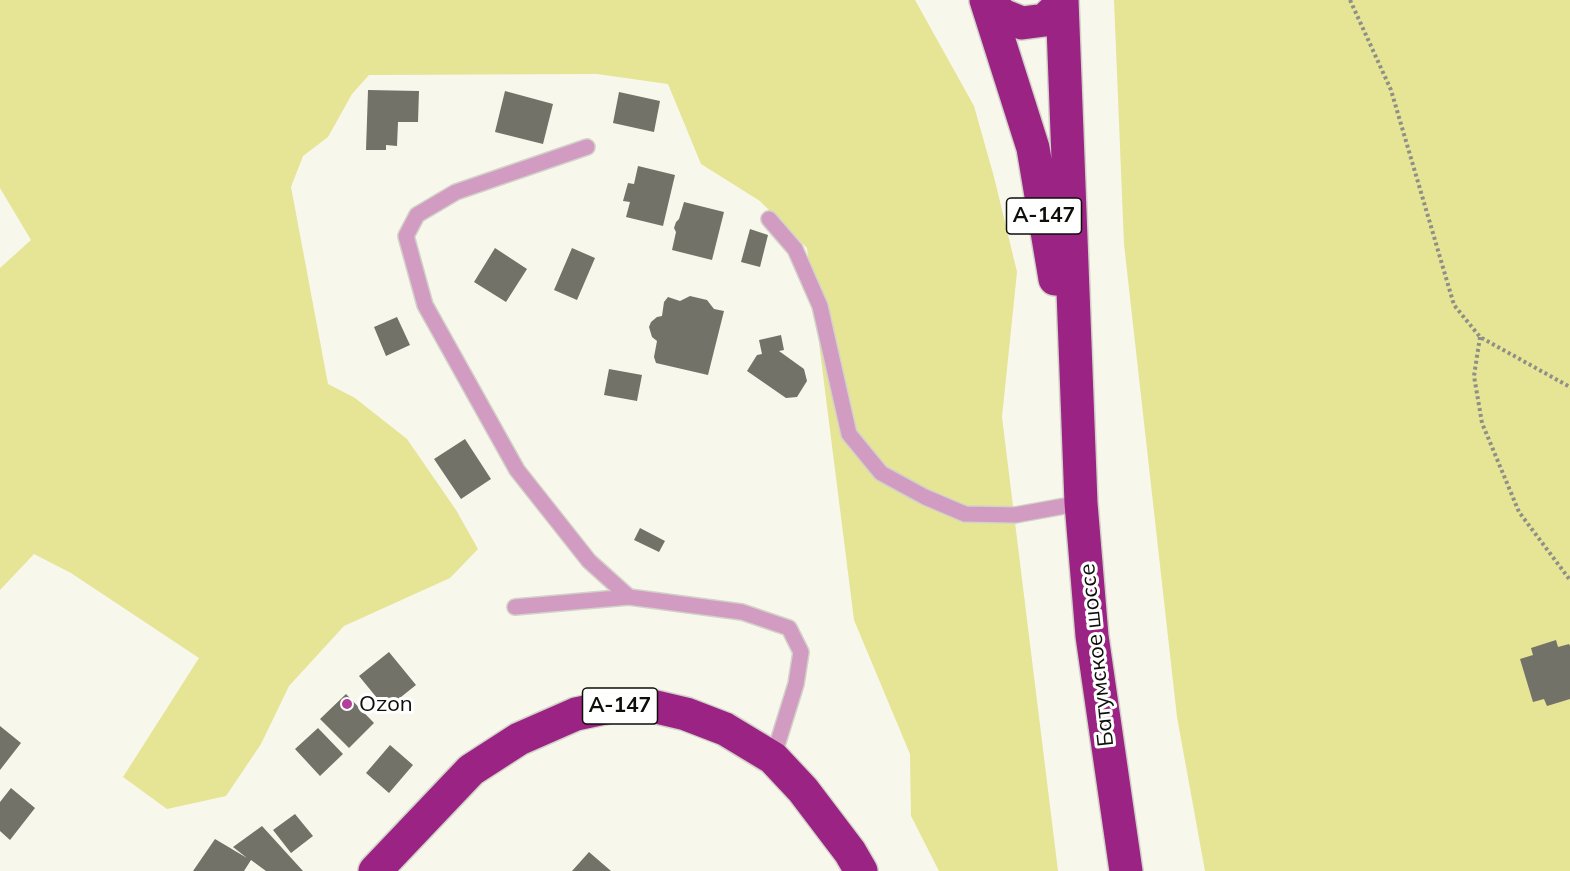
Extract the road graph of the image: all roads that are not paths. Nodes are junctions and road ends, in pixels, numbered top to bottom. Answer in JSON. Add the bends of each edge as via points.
{"nodes":[{"id":1,"x":987,"y":0,"type":"edge"},
{"id":2,"x":1062,"y":2,"type":"edge"},
{"id":3,"x":587,"y":147,"type":"dead end"},
{"id":4,"x":769,"y":219,"type":"dead end"},
{"id":5,"x":1077,"y":439,"type":"junction"},
{"id":6,"x":1081,"y":503,"type":"junction"},
{"id":7,"x":629,"y":597,"type":"junction"},
{"id":8,"x":515,"y":607,"type":"dead end"},
{"id":9,"x":774,"y":758,"type":"junction"},
{"id":10,"x":375,"y":871,"type":"edge"},
{"id":11,"x":861,"y":871,"type":"edge"},
{"id":12,"x":1126,"y":871,"type":"edge"}],
"edges":[{"from":1,"to":2,"type":"highway","via":[[1002,15],[1022,23],[1045,20]]},
{"from":1,"to":5,"type":"highway","name":"Батумское шоссе","number":"А-147","via":[[1033,148]]},
{"from":2,"to":5,"type":"highway","name":"Батумское шоссе","number":"А-147"},
{"from":3,"to":7,"type":"lane","via":[[456,192],[417,215],[406,236],[425,306],[517,470],[589,561]]},
{"from":4,"to":6,"type":"lane","via":[[795,249],[820,306],[849,434],[881,473],[965,514],[1015,515]]},
{"from":5,"to":6,"type":"highway","name":"Батумское шоссе","number":"А-147"},
{"from":6,"to":12,"type":"highway","name":"Батумское шоссе","number":"А-147","via":[[1092,636]]},
{"from":7,"to":8,"type":"lane"},
{"from":7,"to":9,"type":"lane","via":[[742,612],[789,628],[801,652],[796,684]]},
{"from":9,"to":10,"type":"highway","number":"А-147","via":[[724,729],[652,706],[614,706],[576,714],[519,739],[471,771]]},
{"from":9,"to":11,"type":"highway","number":"А-147","via":[[803,790]]}]}
